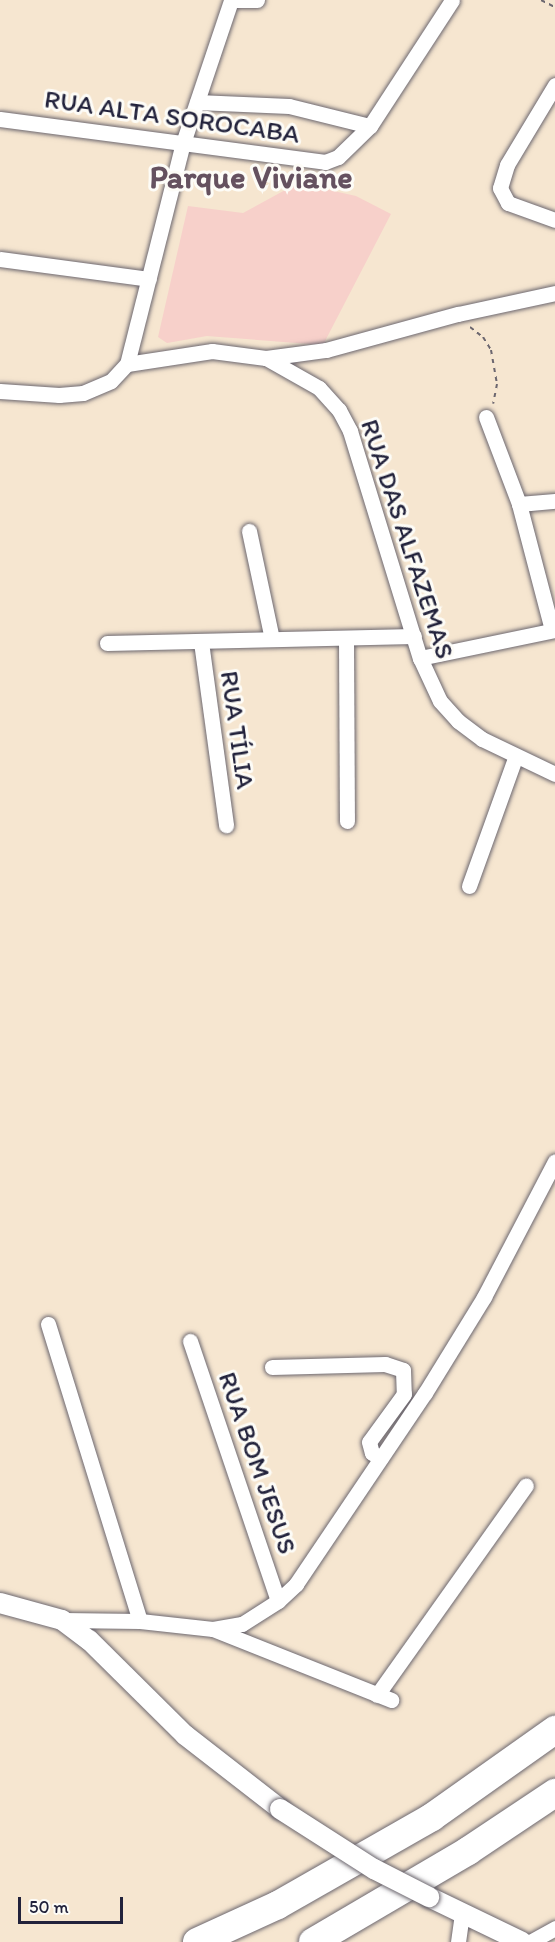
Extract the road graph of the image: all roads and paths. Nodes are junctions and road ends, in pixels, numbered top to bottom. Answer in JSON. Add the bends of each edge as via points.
{"nodes":[{"id":1,"x":231,"y":0,"type":"edge"},
{"id":2,"x":257,"y":0,"type":"edge"},
{"id":3,"x":452,"y":0,"type":"edge"},
{"id":4,"x":542,"y":0,"type":"edge"},
{"id":5,"x":555,"y":8,"type":"edge"},
{"id":6,"x":555,"y":86,"type":"edge"},
{"id":7,"x":197,"y":102,"type":"junction"},
{"id":8,"x":0,"y":118,"type":"edge"},
{"id":9,"x":370,"y":126,"type":"junction"},
{"id":10,"x":183,"y":143,"type":"junction"},
{"id":11,"x":555,"y":220,"type":"edge"},
{"id":12,"x":0,"y":259,"type":"edge"},
{"id":13,"x":149,"y":279,"type":"junction"},
{"id":14,"x":555,"y":292,"type":"edge"},
{"id":15,"x":458,"y":314,"type":"junction"},
{"id":16,"x":266,"y":358,"type":"junction"},
{"id":17,"x":127,"y":364,"type":"junction"},
{"id":18,"x":0,"y":391,"type":"edge"},
{"id":19,"x":486,"y":417,"type":"joint"},
{"id":20,"x":555,"y":501,"type":"edge"},
{"id":21,"x":519,"y":504,"type":"junction"},
{"id":22,"x":249,"y":531,"type":"dead end"},
{"id":23,"x":553,"y":630,"type":"edge"},
{"id":24,"x":414,"y":636,"type":"junction"},
{"id":25,"x":273,"y":639,"type":"junction"},
{"id":26,"x":346,"y":639,"type":"junction"},
{"id":27,"x":201,"y":642,"type":"junction"},
{"id":28,"x":107,"y":643,"type":"dead end"},
{"id":29,"x":420,"y":658,"type":"junction"},
{"id":30,"x":515,"y":758,"type":"junction"},
{"id":31,"x":555,"y":774,"type":"edge"},
{"id":32,"x":347,"y":821,"type":"dead end"},
{"id":33,"x":225,"y":825,"type":"dead end"},
{"id":34,"x":469,"y":886,"type":"dead end"},
{"id":35,"x":555,"y":1161,"type":"edge"},
{"id":36,"x":48,"y":1324,"type":"dead end"},
{"id":37,"x":190,"y":1341,"type":"dead end"},
{"id":38,"x":272,"y":1367,"type":"dead end"},
{"id":39,"x":381,"y":1458,"type":"junction"},
{"id":40,"x":526,"y":1485,"type":"dead end"},
{"id":41,"x":278,"y":1601,"type":"junction"},
{"id":42,"x":0,"y":1603,"type":"edge"},
{"id":43,"x":62,"y":1620,"type":"junction"},
{"id":44,"x":140,"y":1621,"type":"junction"},
{"id":45,"x":213,"y":1629,"type":"junction"},
{"id":46,"x":555,"y":1730,"type":"edge"},
{"id":47,"x":555,"y":1793,"type":"edge"},
{"id":48,"x":462,"y":1913,"type":"junction"},
{"id":49,"x":555,"y":1928,"type":"edge"},
{"id":50,"x":197,"y":1942,"type":"edge"},
{"id":51,"x":313,"y":1942,"type":"edge"},
{"id":52,"x":458,"y":1942,"type":"edge"},
{"id":53,"x":522,"y":1942,"type":"edge"},
{"id":54,"x":530,"y":1942,"type":"edge"}],
"edges":[{"from":1,"to":2,"type":"street"},
{"from":1,"to":7,"type":"street"},
{"from":3,"to":9,"type":"street"},
{"from":4,"to":5,"type":"path"},
{"from":6,"to":11,"type":"street","via":[[507,165],[500,188],[508,202]]},
{"from":7,"to":9,"type":"street","via":[[289,106]]},
{"from":7,"to":10,"type":"street"},
{"from":8,"to":10,"type":"street","name":"RUA ALTA SOROCABA"},
{"from":9,"to":10,"type":"street","name":"RUA ALTA SOROCABA","via":[[338,157],[326,162]]},
{"from":10,"to":13,"type":"street"},
{"from":12,"to":13,"type":"street"},
{"from":13,"to":17,"type":"street"},
{"from":14,"to":15,"type":"street"},
{"from":15,"to":16,"type":"street","via":[[326,350]]},
{"from":15,"to":19,"type":"path","via":[[491,350],[496,397]]},
{"from":16,"to":17,"type":"street","name":"RUA DAS ALFAZEMAS","via":[[212,351]]},
{"from":16,"to":24,"type":"street","name":"RUA DAS ALFAZEMAS","via":[[319,388],[344,420]]},
{"from":17,"to":18,"type":"street","via":[[111,381],[83,393]]},
{"from":19,"to":21,"type":"street"},
{"from":20,"to":21,"type":"street"},
{"from":21,"to":23,"type":"street"},
{"from":22,"to":25,"type":"street"},
{"from":23,"to":29,"type":"street"},
{"from":24,"to":26,"type":"street"},
{"from":24,"to":29,"type":"street","name":"RUA DAS ALFAZEMAS"},
{"from":25,"to":26,"type":"street"},
{"from":25,"to":27,"type":"street"},
{"from":26,"to":32,"type":"street"},
{"from":27,"to":28,"type":"street"},
{"from":27,"to":33,"type":"street","name":"RUA TÍLIA"},
{"from":29,"to":30,"type":"street","name":"RUA DAS ALFAZEMAS","via":[[440,701],[458,721]]},
{"from":30,"to":31,"type":"street","name":"RUA DAS ALFAZEMAS"},
{"from":30,"to":34,"type":"street"},
{"from":35,"to":39,"type":"street","via":[[484,1297]]},
{"from":36,"to":44,"type":"street"},
{"from":37,"to":41,"type":"street","name":"RUA BOM JESUS"},
{"from":38,"to":39,"type":"street","via":[[385,1364],[403,1370],[404,1394],[369,1442],[372,1453]]},
{"from":39,"to":41,"type":"street","via":[[296,1584]]},
{"from":40,"to":45,"type":"street","via":[[384,1698]]},
{"from":41,"to":45,"type":"street","via":[[242,1624]]},
{"from":42,"to":43,"type":"street"},
{"from":43,"to":44,"type":"street"},
{"from":43,"to":48,"type":"street","bridge":true,"via":[[89,1640],[185,1735],[280,1809],[374,1869]]},
{"from":44,"to":45,"type":"street"},
{"from":46,"to":50,"type":"highway","via":[[432,1817],[278,1905]]},
{"from":47,"to":51,"type":"highway","via":[[468,1851]]},
{"from":48,"to":52,"type":"street"},
{"from":48,"to":53,"type":"street"},
{"from":49,"to":54,"type":"street"}]}
